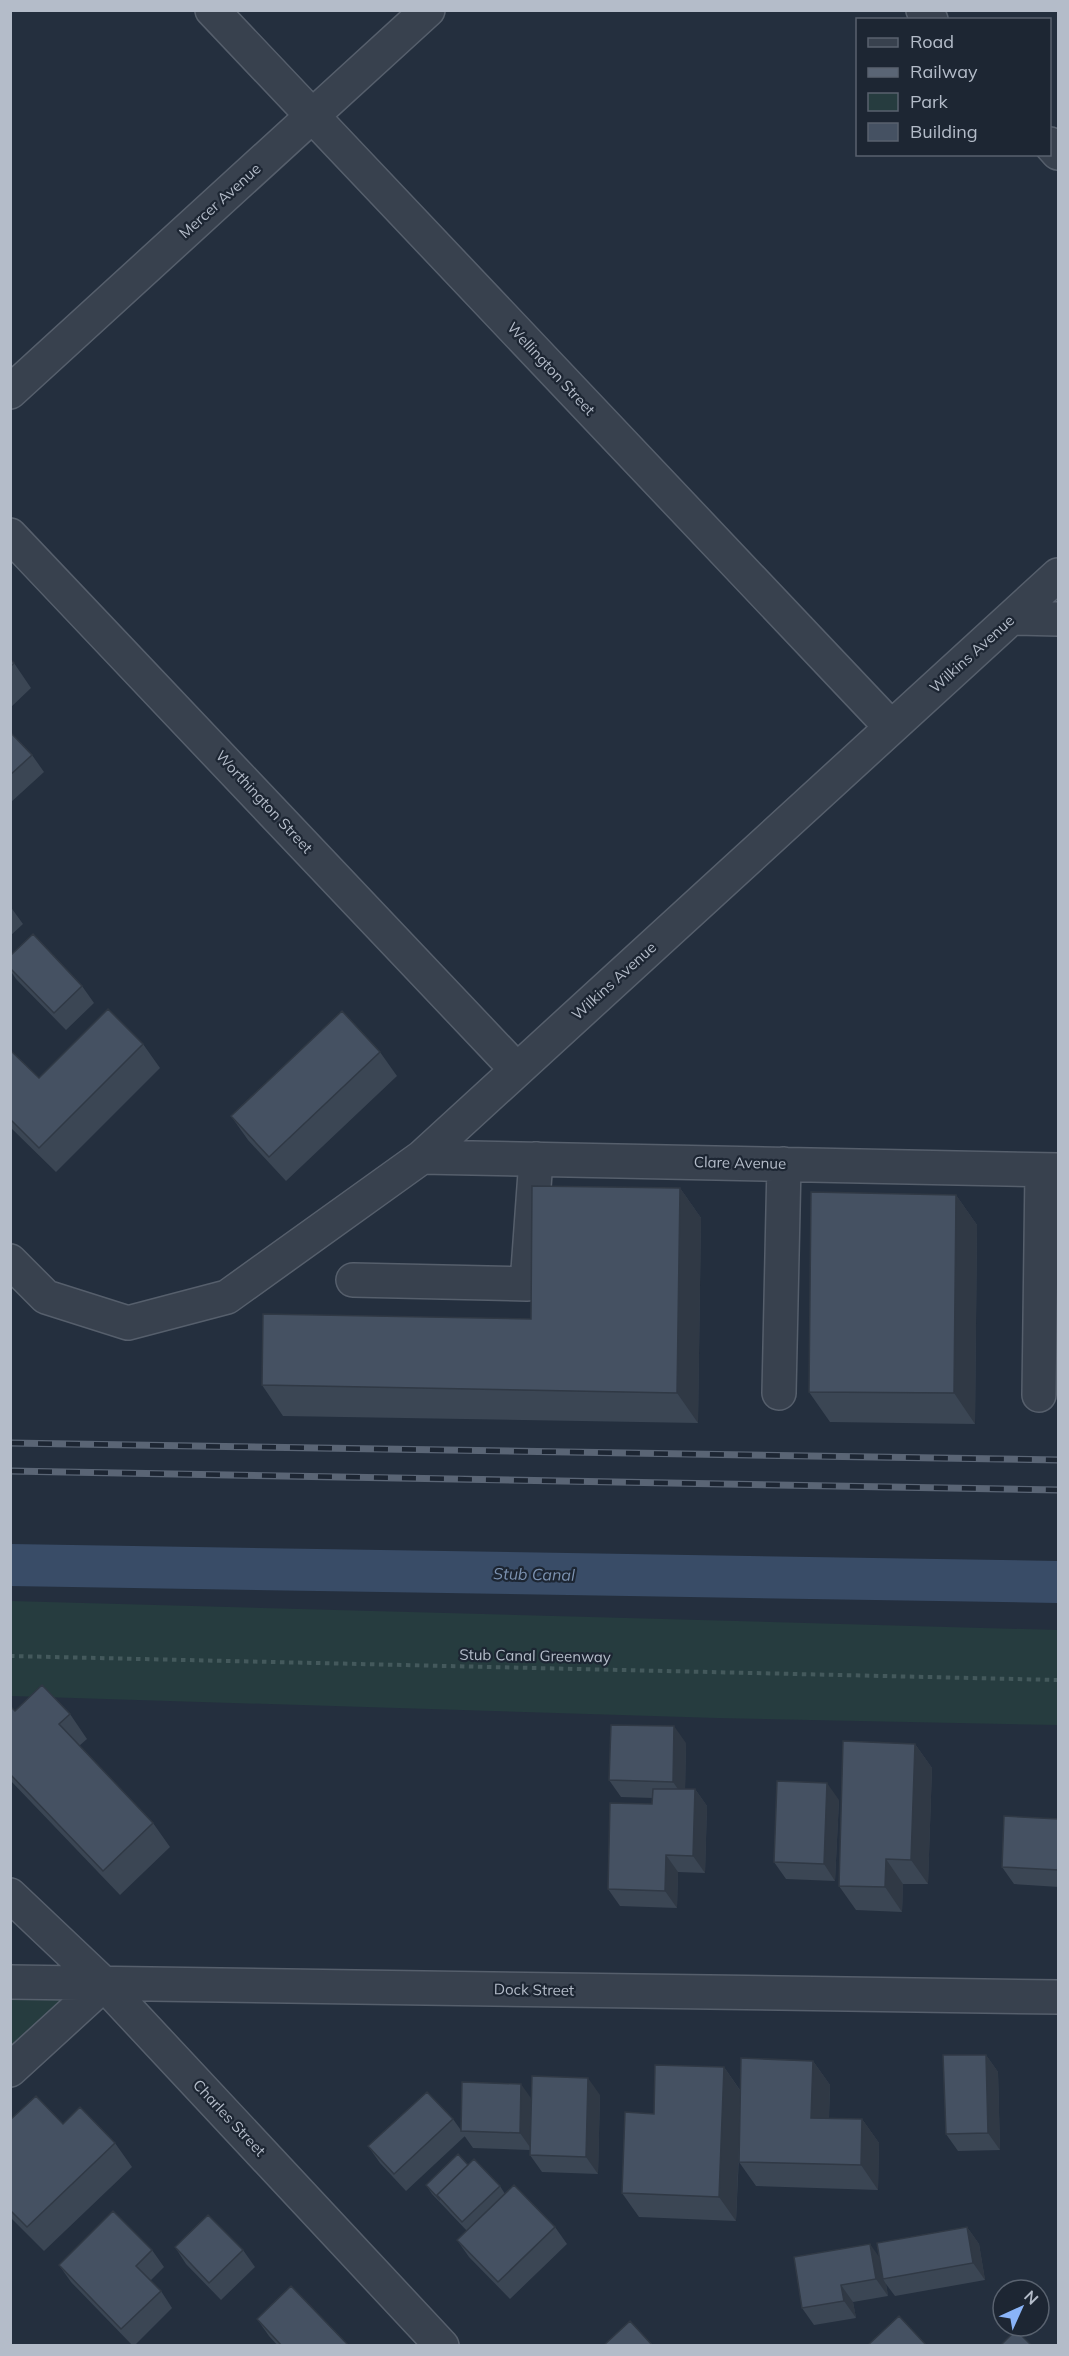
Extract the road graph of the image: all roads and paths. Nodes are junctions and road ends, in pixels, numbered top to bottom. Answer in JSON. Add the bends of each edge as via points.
{"nodes":[{"id":1,"x":212,"y":10,"type":"edge"},
{"id":2,"x":428,"y":10,"type":"edge"},
{"id":3,"x":312,"y":117,"type":"junction"},
{"id":4,"x":10,"y":392,"type":"edge"},
{"id":5,"x":10,"y":535,"type":"edge"},
{"id":6,"x":1059,"y":575,"type":"edge"},
{"id":7,"x":1011,"y":618,"type":"junction"},
{"id":8,"x":1059,"y":619,"type":"edge"},
{"id":9,"x":891,"y":727,"type":"junction"},
{"id":10,"x":517,"y":1070,"type":"junction"},
{"id":11,"x":422,"y":1157,"type":"junction"},
{"id":12,"x":536,"y":1159,"type":"junction"},
{"id":13,"x":784,"y":1164,"type":"junction"},
{"id":14,"x":1050,"y":1170,"type":"edge"},
{"id":15,"x":10,"y":1261,"type":"edge"},
{"id":16,"x":353,"y":1280,"type":"dead end"},
{"id":17,"x":779,"y":1393,"type":"dead end"},
{"id":18,"x":1039,"y":1395,"type":"dead end"},
{"id":19,"x":10,"y":1656,"type":"edge"},
{"id":20,"x":1059,"y":1680,"type":"edge"},
{"id":21,"x":10,"y":1895,"type":"edge"},
{"id":22,"x":10,"y":1982,"type":"edge"},
{"id":23,"x":104,"y":1984,"type":"junction"},
{"id":24,"x":1059,"y":1997,"type":"edge"},
{"id":25,"x":10,"y":2070,"type":"edge"},
{"id":26,"x":442,"y":2346,"type":"edge"}],
"edges":[{"from":1,"to":3,"type":"street","name":"Wellington Street"},
{"from":2,"to":3,"type":"street","name":"Mercer Avenue"},
{"from":3,"to":4,"type":"street","name":"Mercer Avenue"},
{"from":3,"to":9,"type":"street","name":"Wellington Street"},
{"from":5,"to":10,"type":"street","name":"Worthington Street"},
{"from":6,"to":7,"type":"street","name":"Wilkins Avenue"},
{"from":7,"to":8,"type":"street"},
{"from":7,"to":9,"type":"street","name":"Wilkins Avenue"},
{"from":9,"to":10,"type":"street","name":"Wilkins Avenue"},
{"from":10,"to":11,"type":"street","name":"Wilkins Avenue"},
{"from":11,"to":12,"type":"street","name":"Clare Avenue"},
{"from":11,"to":15,"type":"street","name":"Wilkins Avenue","via":[[227,1297],[128,1323],[46,1297]]},
{"from":12,"to":13,"type":"street","name":"Clare Avenue"},
{"from":12,"to":16,"type":"street","via":[[527,1284]]},
{"from":13,"to":14,"type":"street","name":"Clare Avenue"},
{"from":13,"to":17,"type":"street"},
{"from":14,"to":18,"type":"street"},
{"from":19,"to":20,"type":"path","name":"Stub Canal Greenway"},
{"from":21,"to":23,"type":"street","name":"Charles Street"},
{"from":22,"to":23,"type":"street","name":"Dock Street"},
{"from":23,"to":24,"type":"street","name":"Dock Street"},
{"from":23,"to":25,"type":"street"},
{"from":23,"to":26,"type":"street","name":"Charles Street"}]}
